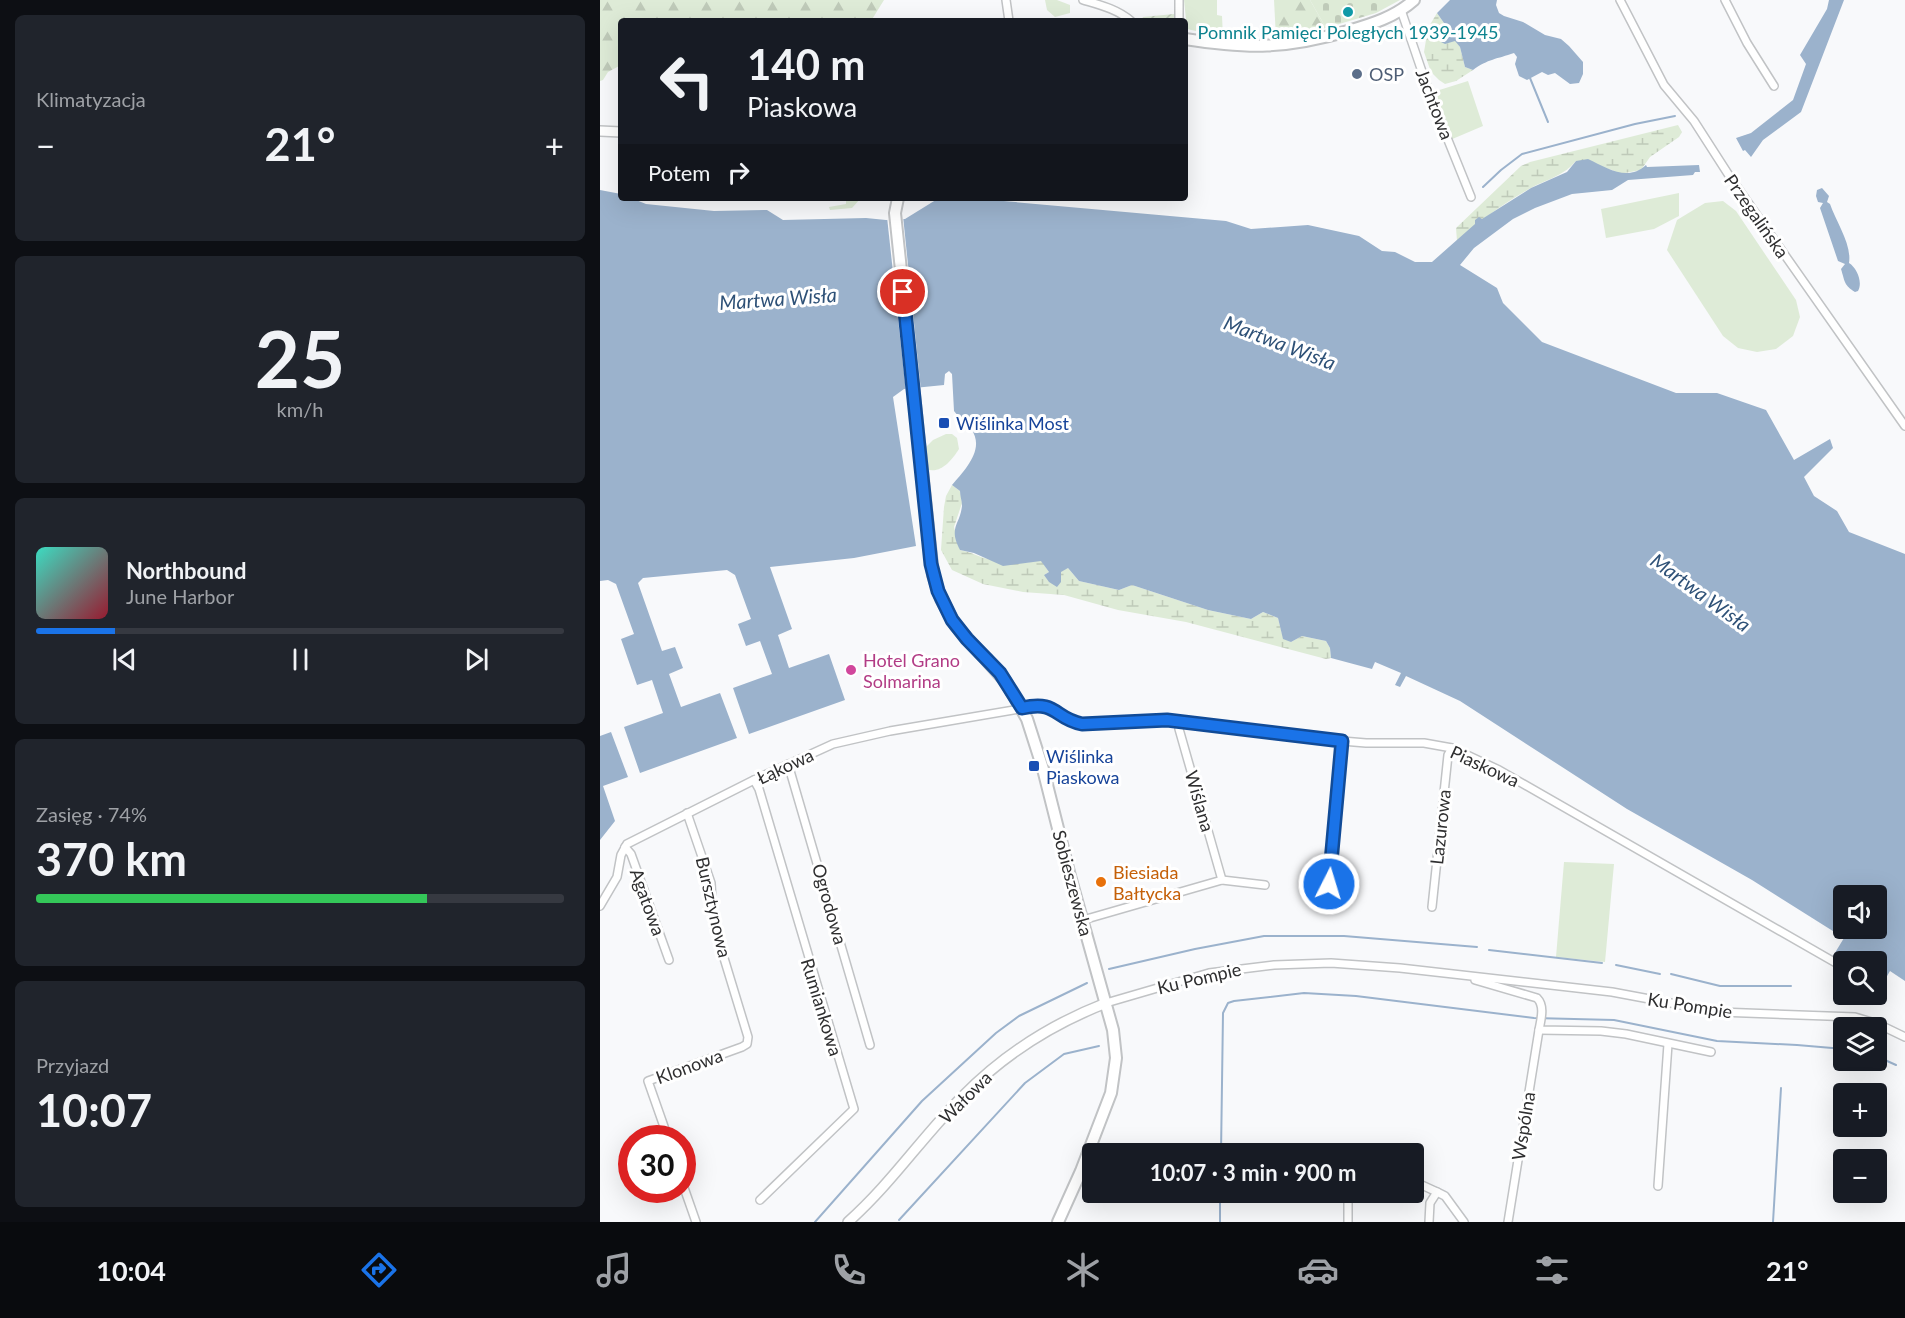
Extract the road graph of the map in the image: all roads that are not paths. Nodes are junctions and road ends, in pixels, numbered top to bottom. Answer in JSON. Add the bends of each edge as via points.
{"nodes":[{"id":1,"x":1006,"y":0,"type":"edge"},
{"id":2,"x":1083,"y":0,"type":"edge"},
{"id":3,"x":1179,"y":0,"type":"edge"},
{"id":4,"x":1414,"y":0,"type":"edge"},
{"id":5,"x":1620,"y":0,"type":"edge"},
{"id":6,"x":1725,"y":0,"type":"edge"},
{"id":7,"x":1401,"y":10,"type":"junction"},
{"id":8,"x":1009,"y":18,"type":"edge"},
{"id":9,"x":1126,"y":18,"type":"edge"},
{"id":10,"x":1179,"y":18,"type":"edge"},
{"id":11,"x":1188,"y":39,"type":"edge"},
{"id":12,"x":1774,"y":86,"type":"dead end"},
{"id":13,"x":600,"y":131,"type":"edge"},
{"id":14,"x":618,"y":132,"type":"edge"},
{"id":15,"x":1471,"y":197,"type":"dead end"},
{"id":16,"x":890,"y":201,"type":"edge"},
{"id":17,"x":898,"y":201,"type":"edge"},
{"id":18,"x":896,"y":214,"type":"junction"},
{"id":19,"x":1905,"y":426,"type":"edge"},
{"id":20,"x":1022,"y":708,"type":"junction"},
{"id":21,"x":1180,"y":722,"type":"junction"},
{"id":22,"x":1342,"y":741,"type":"junction"},
{"id":23,"x":1452,"y":748,"type":"junction"},
{"id":24,"x":788,"y":764,"type":"junction"},
{"id":25,"x":754,"y":780,"type":"junction"},
{"id":26,"x":687,"y":813,"type":"junction"},
{"id":27,"x":625,"y":846,"type":"junction"},
{"id":28,"x":1222,"y":879,"type":"junction"},
{"id":29,"x":1329,"y":884,"type":"dead end"},
{"id":30,"x":1265,"y":885,"type":"dead end"},
{"id":31,"x":600,"y":906,"type":"edge"},
{"id":32,"x":1432,"y":908,"type":"dead end"},
{"id":33,"x":1083,"y":920,"type":"junction"},
{"id":34,"x":669,"y":960,"type":"dead end"},
{"id":35,"x":1833,"y":961,"type":"edge"},
{"id":36,"x":1472,"y":976,"type":"junction"},
{"id":37,"x":1106,"y":1002,"type":"junction"},
{"id":38,"x":1540,"y":1028,"type":"junction"},
{"id":39,"x":748,"y":1037,"type":"joint"},
{"id":40,"x":1905,"y":1037,"type":"edge"},
{"id":41,"x":1668,"y":1044,"type":"junction"},
{"id":42,"x":870,"y":1045,"type":"dead end"},
{"id":43,"x":1711,"y":1052,"type":"dead end"},
{"id":44,"x":663,"y":1125,"type":"edge"},
{"id":45,"x":1424,"y":1186,"type":"edge"},
{"id":46,"x":1658,"y":1186,"type":"dead end"},
{"id":47,"x":1437,"y":1192,"type":"junction"},
{"id":48,"x":760,"y":1200,"type":"dead end"},
{"id":49,"x":689,"y":1203,"type":"edge"},
{"id":50,"x":1348,"y":1203,"type":"edge"},
{"id":51,"x":696,"y":1222,"type":"edge"},
{"id":52,"x":848,"y":1222,"type":"edge"},
{"id":53,"x":1058,"y":1222,"type":"edge"},
{"id":54,"x":1348,"y":1222,"type":"edge"},
{"id":55,"x":1429,"y":1222,"type":"edge"},
{"id":56,"x":1464,"y":1222,"type":"edge"},
{"id":57,"x":1508,"y":1222,"type":"edge"}],
"edges":[{"from":1,"to":8,"type":"street"},
{"from":2,"to":9,"type":"street"},
{"from":3,"to":10,"type":"street"},
{"from":4,"to":7,"type":"main road"},
{"from":5,"to":19,"type":"street","name":"Przegalińska","via":[[1664,85],[1694,121]]},
{"from":6,"to":12,"type":"street"},
{"from":7,"to":11,"type":"main road","via":[[1366,26],[1290,45],[1234,46]]},
{"from":7,"to":15,"type":"street","name":"Jachtowa"},
{"from":13,"to":14,"type":"street"},
{"from":16,"to":18,"type":"main road"},
{"from":17,"to":18,"type":"main road"},
{"from":18,"to":20,"type":"main road","name":"Sobieszewska","via":[[931,564],[952,620],[1000,673]]},
{"from":20,"to":21,"type":"street","name":"Piaskowa","via":[[1048,706],[1082,724]]},
{"from":20,"to":24,"type":"street","name":"Łąkowa","via":[[833,744]]},
{"from":20,"to":33,"type":"main road","name":"Sobieszewska","via":[[1041,759]]},
{"from":21,"to":22,"type":"street","name":"Piaskowa"},
{"from":21,"to":28,"type":"street","name":"Wiślana"},
{"from":22,"to":23,"type":"street","name":"Piaskowa","via":[[1424,743]]},
{"from":22,"to":29,"type":"street"},
{"from":23,"to":32,"type":"street","name":"Lazurowa","via":[[1448,755]]},
{"from":23,"to":35,"type":"street","name":"Piaskowa","via":[[1541,793]]},
{"from":24,"to":25,"type":"street","name":"Łąkowa"},
{"from":24,"to":42,"type":"street","name":"Ogrodowa"},
{"from":25,"to":26,"type":"street","name":"Łąkowa"},
{"from":25,"to":48,"type":"street","name":"Rumiankowa","via":[[854,1109]]},
{"from":26,"to":27,"type":"street","name":"Łąkowa"},
{"from":26,"to":39,"type":"street","name":"Bursztynowa","via":[[711,883],[714,922]]},
{"from":27,"to":31,"type":"street","via":[[617,877]]},
{"from":27,"to":34,"type":"street","name":"Agatowa"},
{"from":28,"to":30,"type":"street"},
{"from":28,"to":33,"type":"street"},
{"from":33,"to":37,"type":"main road","name":"Sobieszewska"},
{"from":36,"to":37,"type":"street","name":"Ku Pompie","via":[[1331,963],[1274,965],[1209,973]]},
{"from":36,"to":38,"type":"street","name":"Ku Pompie","via":[[1473,980],[1537,998],[1542,1011]]},
{"from":36,"to":40,"type":"street","name":"Ku Pompie","via":[[1612,992],[1719,1012],[1855,1017]]},
{"from":37,"to":52,"type":"street","name":"Wałowa","via":[[1048,1029],[982,1079]]},
{"from":37,"to":53,"type":"main road","name":"Sobieszewska","via":[[1116,1045],[1114,1080],[1107,1107]]},
{"from":38,"to":41,"type":"street","via":[[1609,1032]]},
{"from":38,"to":57,"type":"street","name":"Wspólna"},
{"from":39,"to":44,"type":"street","name":"Klonowa","via":[[742,1047],[648,1081]]},
{"from":41,"to":43,"type":"street"},
{"from":41,"to":46,"type":"street"},
{"from":45,"to":47,"type":"street"},
{"from":47,"to":55,"type":"street","via":[[1430,1203]]},
{"from":47,"to":56,"type":"street","via":[[1445,1196]]},
{"from":49,"to":51,"type":"street"},
{"from":50,"to":54,"type":"street"}]}
